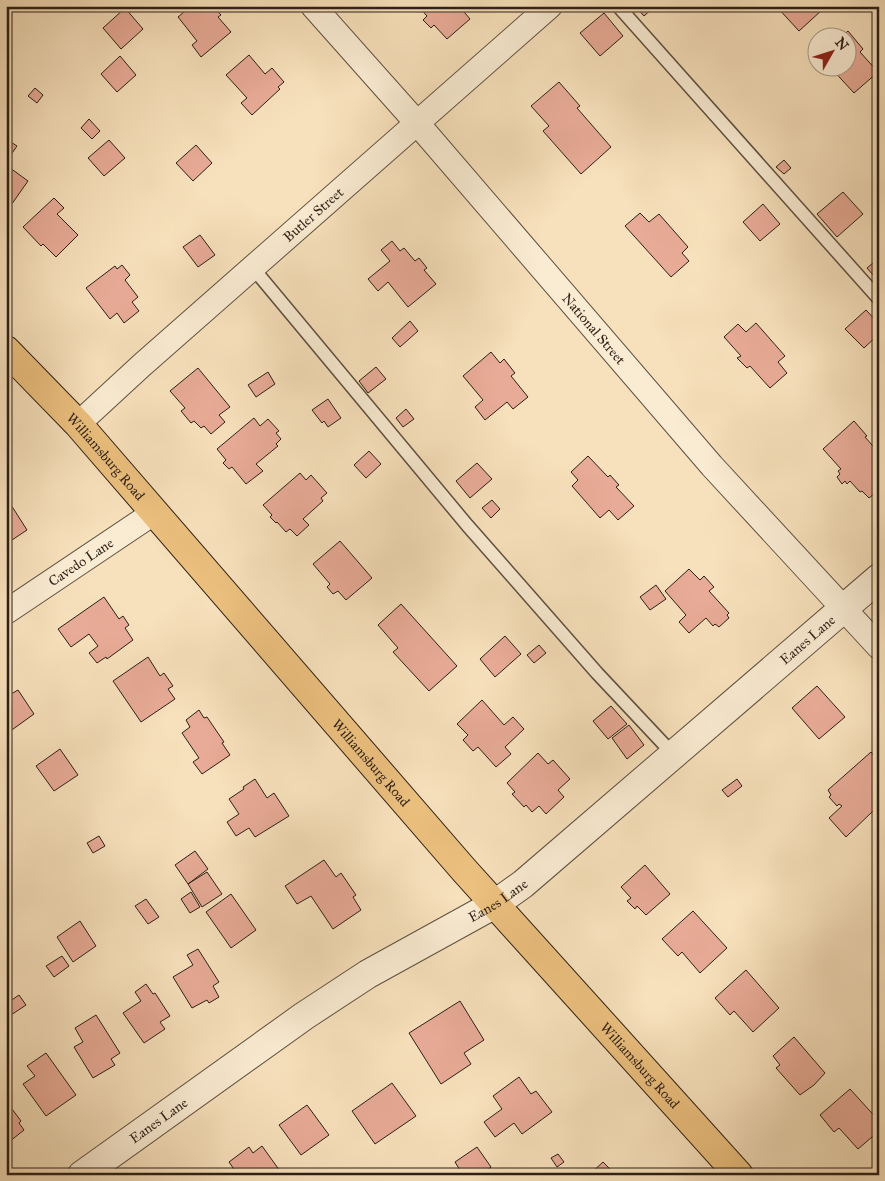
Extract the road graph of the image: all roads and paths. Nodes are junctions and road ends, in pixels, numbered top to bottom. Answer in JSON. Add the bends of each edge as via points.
{"nodes":[{"id":1,"x":313,"y":6,"type":"edge"},
{"id":2,"x":550,"y":6,"type":"edge"},
{"id":3,"x":618,"y":6,"type":"edge"},
{"id":4,"x":417,"y":123,"type":"junction"},
{"id":5,"x":252,"y":268,"type":"junction"},
{"id":6,"x":879,"y":299,"type":"edge"},
{"id":7,"x":6,"y":350,"type":"edge"},
{"id":8,"x":78,"y":424,"type":"junction"},
{"id":9,"x":155,"y":512,"type":"junction"},
{"id":10,"x":879,"y":578,"type":"edge"},
{"id":11,"x":844,"y":608,"type":"junction"},
{"id":12,"x":6,"y":612,"type":"edge"},
{"id":13,"x":879,"y":647,"type":"edge"},
{"id":14,"x":674,"y":755,"type":"junction"},
{"id":15,"x":494,"y":904,"type":"junction"},
{"id":16,"x":82,"y":1175,"type":"edge"},
{"id":17,"x":739,"y":1175,"type":"edge"}],
"edges":[{"from":1,"to":4,"type":"street","name":"National Street"},
{"from":2,"to":4,"type":"street","name":"Butler Street"},
{"from":3,"to":6,"type":"lane"},
{"from":4,"to":5,"type":"street","name":"Butler Street"},
{"from":4,"to":11,"type":"street","name":"National Street","via":[[712,466]]},
{"from":5,"to":8,"type":"street","name":"Butler Street"},
{"from":5,"to":14,"type":"lane","via":[[467,525]]},
{"from":7,"to":8,"type":"main road","name":"Williamsburg Road"},
{"from":8,"to":9,"type":"main road","name":"Williamsburg Road"},
{"from":9,"to":12,"type":"street","name":"Cavedo Lane"},
{"from":9,"to":15,"type":"main road","name":"Williamsburg Road"},
{"from":10,"to":11,"type":"street","name":"Eanes Lane"},
{"from":11,"to":13,"type":"street","name":"National Street"},
{"from":11,"to":14,"type":"street","name":"Eanes Lane"},
{"from":14,"to":15,"type":"street","name":"Eanes Lane","via":[[523,884]]},
{"from":15,"to":16,"type":"street","name":"Eanes Lane","via":[[368,974]]},
{"from":15,"to":17,"type":"main road","name":"Williamsburg Road"}]}
